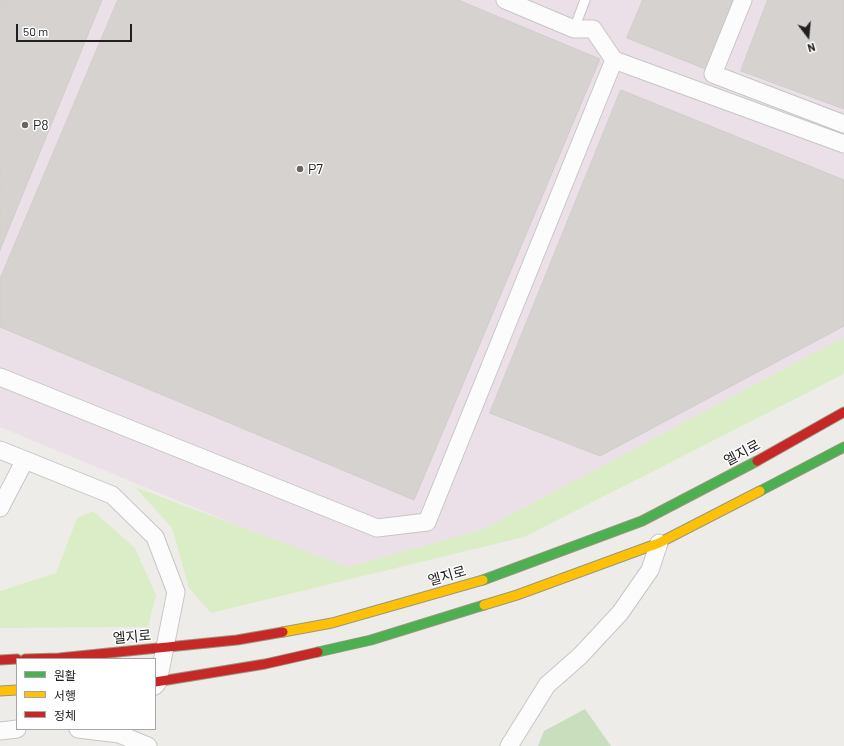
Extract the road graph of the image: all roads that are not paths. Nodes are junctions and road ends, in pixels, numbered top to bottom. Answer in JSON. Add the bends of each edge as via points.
{"nodes":[{"id":1,"x":505,"y":0,"type":"edge"},
{"id":2,"x":585,"y":0,"type":"edge"},
{"id":3,"x":743,"y":0,"type":"edge"},
{"id":4,"x":574,"y":29,"type":"junction"},
{"id":5,"x":614,"y":60,"type":"junction"},
{"id":6,"x":844,"y":124,"type":"edge"},
{"id":7,"x":844,"y":144,"type":"edge"},
{"id":8,"x":0,"y":377,"type":"edge"},
{"id":9,"x":844,"y":412,"type":"edge"},
{"id":10,"x":844,"y":447,"type":"edge"},
{"id":11,"x":0,"y":450,"type":"edge"},
{"id":12,"x":25,"y":460,"type":"junction"},
{"id":13,"x":0,"y":508,"type":"edge"},
{"id":14,"x":659,"y":543,"type":"junction"},
{"id":15,"x":165,"y":648,"type":"junction"},
{"id":16,"x":59,"y":658,"type":"edge"},
{"id":17,"x":16,"y":659,"type":"edge"},
{"id":18,"x":0,"y":660,"type":"edge"},
{"id":19,"x":156,"y":683,"type":"edge"},
{"id":20,"x":16,"y":690,"type":"edge"},
{"id":21,"x":0,"y":691,"type":"edge"},
{"id":22,"x":16,"y":728,"type":"edge"},
{"id":23,"x":84,"y":730,"type":"edge"},
{"id":24,"x":0,"y":731,"type":"edge"},
{"id":25,"x":117,"y":736,"type":"edge"},
{"id":26,"x":148,"y":746,"type":"edge"},
{"id":27,"x":509,"y":746,"type":"edge"}],
"edges":[{"from":1,"to":4,"type":"street"},
{"from":2,"to":4,"type":"lane"},
{"from":3,"to":6,"type":"street","via":[[713,74]]},
{"from":4,"to":5,"type":"street","via":[[593,29]]},
{"from":5,"to":7,"type":"street"},
{"from":5,"to":8,"type":"street","via":[[427,522],[376,528]]},
{"from":9,"to":15,"type":"main road","name":"엘지로","via":[[767,456],[642,520],[480,581],[332,623],[238,640]]},
{"from":10,"to":14,"type":"main road"},
{"from":11,"to":12,"type":"street"},
{"from":12,"to":13,"type":"street"},
{"from":12,"to":15,"type":"street","via":[[112,496],[155,537],[176,592]]},
{"from":14,"to":19,"type":"main road","via":[[517,595],[371,640],[265,664]]},
{"from":14,"to":27,"type":"street","via":[[650,570],[620,613],[580,656],[546,685]]},
{"from":15,"to":16,"type":"main road","name":"엘지로"},
{"from":15,"to":19,"type":"street"},
{"from":17,"to":18,"type":"main road"},
{"from":20,"to":21,"type":"main road"},
{"from":22,"to":24,"type":"street"},
{"from":23,"to":25,"type":"street"},
{"from":25,"to":26,"type":"street"}]}
